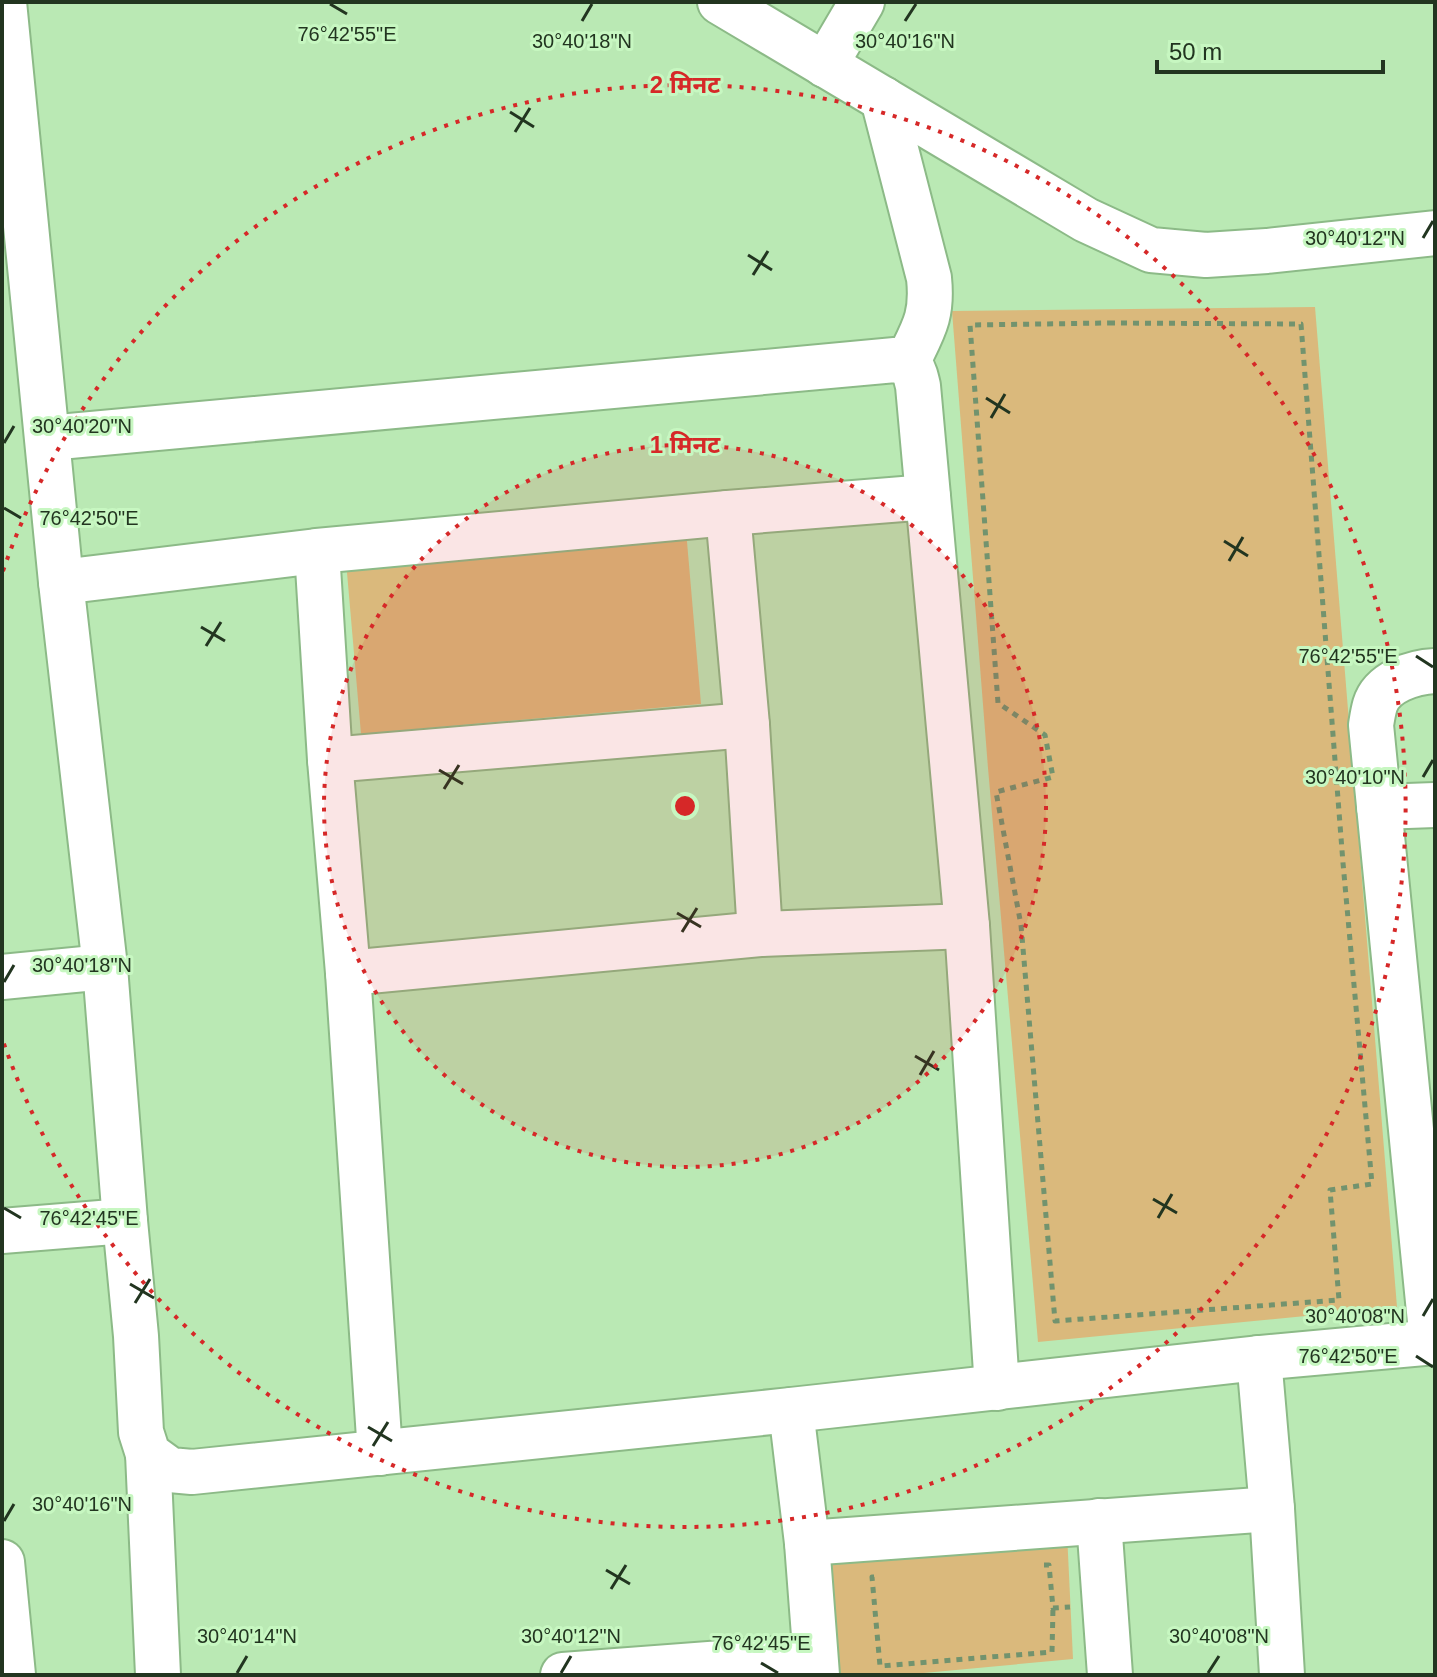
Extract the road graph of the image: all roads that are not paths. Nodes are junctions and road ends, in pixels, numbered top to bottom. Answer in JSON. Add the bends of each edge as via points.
{"nodes":[{"id":1,"x":4,"y":2,"type":"edge"},
{"id":2,"x":720,"y":2,"type":"edge"},
{"id":3,"x":862,"y":2,"type":"edge"},
{"id":4,"x":825,"y":65,"type":"junction"},
{"id":5,"x":883,"y":99,"type":"junction"},
{"id":6,"x":9,"y":135,"type":"edge"},
{"id":7,"x":1435,"y":233,"type":"edge"},
{"id":8,"x":907,"y":363,"type":"junction"},
{"id":9,"x":48,"y":438,"type":"junction"},
{"id":10,"x":928,"y":497,"type":"junction"},
{"id":11,"x":728,"y":513,"type":"junction"},
{"id":12,"x":317,"y":551,"type":"junction"},
{"id":13,"x":61,"y":582,"type":"junction"},
{"id":14,"x":1435,"y":671,"type":"edge"},
{"id":15,"x":747,"y":725,"type":"junction"},
{"id":16,"x":330,"y":760,"type":"junction"},
{"id":17,"x":1435,"y":805,"type":"edge"},
{"id":18,"x":1379,"y":807,"type":"junction"},
{"id":19,"x":967,"y":926,"type":"junction"},
{"id":20,"x":760,"y":934,"type":"junction"},
{"id":21,"x":105,"y":967,"type":"junction"},
{"id":22,"x":348,"y":973,"type":"junction"},
{"id":23,"x":2,"y":977,"type":"edge"},
{"id":24,"x":125,"y":1221,"type":"junction"},
{"id":25,"x":2,"y":1231,"type":"edge"},
{"id":26,"x":1433,"y":1342,"type":"edge"},
{"id":27,"x":1259,"y":1358,"type":"junction"},
{"id":28,"x":997,"y":1388,"type":"junction"},
{"id":29,"x":791,"y":1410,"type":"junction"},
{"id":30,"x":380,"y":1453,"type":"junction"},
{"id":31,"x":148,"y":1454,"type":"junction"},
{"id":32,"x":1272,"y":1509,"type":"junction"},
{"id":33,"x":1099,"y":1521,"type":"junction"},
{"id":34,"x":807,"y":1543,"type":"junction"},
{"id":35,"x":2,"y":1562,"type":"edge"},
{"id":36,"x":816,"y":1665,"type":"edge"},
{"id":37,"x":13,"y":1675,"type":"edge"},
{"id":38,"x":158,"y":1675,"type":"edge"},
{"id":39,"x":563,"y":1675,"type":"edge"},
{"id":40,"x":1110,"y":1675,"type":"edge"},
{"id":41,"x":1282,"y":1675,"type":"edge"}],
"edges":[{"from":1,"to":6,"type":"street"},
{"from":2,"to":4,"type":"street"},
{"from":3,"to":4,"type":"street"},
{"from":4,"to":5,"type":"street"},
{"from":5,"to":7,"type":"street","via":[[1086,220],[1151,250],[1206,255]]},
{"from":5,"to":8,"type":"street","via":[[929,278],[926,325]]},
{"from":6,"to":9,"type":"street"},
{"from":8,"to":9,"type":"street","via":[[895,360]]},
{"from":8,"to":10,"type":"street","via":[[918,386]]},
{"from":9,"to":13,"type":"street"},
{"from":10,"to":11,"type":"street"},
{"from":10,"to":19,"type":"street"},
{"from":11,"to":12,"type":"street"},
{"from":11,"to":15,"type":"street"},
{"from":12,"to":13,"type":"street"},
{"from":12,"to":16,"type":"street"},
{"from":13,"to":21,"type":"street"},
{"from":14,"to":18,"type":"street","via":[[1392,683],[1375,702],[1371,725]]},
{"from":15,"to":16,"type":"street"},
{"from":15,"to":20,"type":"street"},
{"from":16,"to":22,"type":"street"},
{"from":17,"to":18,"type":"street"},
{"from":18,"to":26,"type":"street"},
{"from":19,"to":20,"type":"street"},
{"from":19,"to":28,"type":"street"},
{"from":20,"to":22,"type":"street"},
{"from":21,"to":23,"type":"street"},
{"from":21,"to":24,"type":"street"},
{"from":22,"to":30,"type":"street"},
{"from":24,"to":25,"type":"street"},
{"from":24,"to":31,"type":"street","via":[[141,1432]]},
{"from":26,"to":27,"type":"street"},
{"from":27,"to":28,"type":"street"},
{"from":27,"to":32,"type":"street"},
{"from":28,"to":29,"type":"street"},
{"from":29,"to":30,"type":"street"},
{"from":29,"to":34,"type":"street"},
{"from":30,"to":31,"type":"street","via":[[192,1472],[170,1470]]},
{"from":31,"to":38,"type":"street"},
{"from":32,"to":33,"type":"street"},
{"from":32,"to":41,"type":"street"},
{"from":33,"to":34,"type":"street"},
{"from":33,"to":40,"type":"street"},
{"from":34,"to":36,"type":"street"},
{"from":35,"to":37,"type":"street"},
{"from":36,"to":39,"type":"street"}]}
